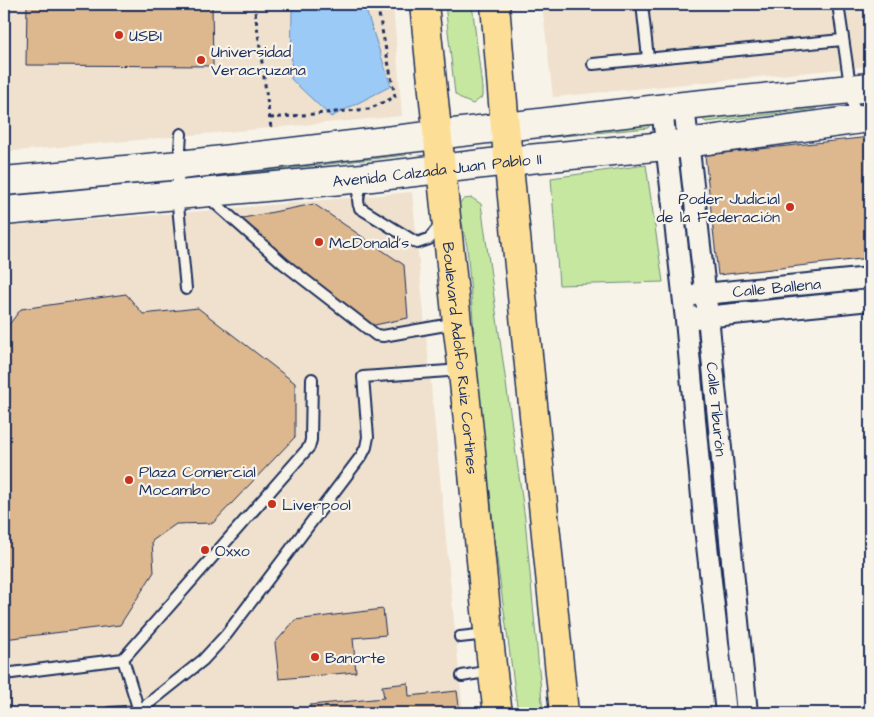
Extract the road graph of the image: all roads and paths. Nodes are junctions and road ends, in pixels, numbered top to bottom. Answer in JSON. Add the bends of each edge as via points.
{"nodes":[{"id":1,"x":254,"y":4,"type":"edge"},
{"id":2,"x":378,"y":4,"type":"edge"},
{"id":3,"x":424,"y":4,"type":"edge"},
{"id":4,"x":495,"y":4,"type":"edge"},
{"id":5,"x":642,"y":4,"type":"edge"},
{"id":6,"x":838,"y":4,"type":"edge"},
{"id":7,"x":842,"y":40,"type":"junction"},
{"id":8,"x":648,"y":58,"type":"junction"},
{"id":9,"x":593,"y":64,"type":"dead end"},
{"id":10,"x":860,"y":88,"type":"edge"},
{"id":11,"x":673,"y":107,"type":"junction"},
{"id":12,"x":270,"y":118,"type":"junction"},
{"id":13,"x":863,"y":119,"type":"edge"},
{"id":14,"x":505,"y":127,"type":"junction"},
{"id":15,"x":271,"y":128,"type":"dead end"},
{"id":16,"x":181,"y":134,"type":"dead end"},
{"id":17,"x":437,"y":136,"type":"junction"},
{"id":18,"x":677,"y":144,"type":"junction"},
{"id":19,"x":508,"y":161,"type":"junction"},
{"id":20,"x":180,"y":165,"type":"junction"},
{"id":21,"x":441,"y":169,"type":"junction"},
{"id":22,"x":363,"y":178,"type":"junction"},
{"id":23,"x":4,"y":181,"type":"edge"},
{"id":24,"x":190,"y":194,"type":"junction"},
{"id":25,"x":4,"y":211,"type":"edge"},
{"id":26,"x":446,"y":219,"type":"junction"},
{"id":27,"x":870,"y":278,"type":"edge"},
{"id":28,"x":186,"y":289,"type":"dead end"},
{"id":29,"x":705,"y":294,"type":"junction"},
{"id":30,"x":683,"y":296,"type":"junction"},
{"id":31,"x":870,"y":300,"type":"edge"},
{"id":32,"x":708,"y":316,"type":"junction"},
{"id":33,"x":686,"y":320,"type":"junction"},
{"id":34,"x":456,"y":323,"type":"junction"},
{"id":35,"x":463,"y":370,"type":"junction"},
{"id":36,"x":312,"y":380,"type":"dead end"},
{"id":37,"x":727,"y":517,"type":"junction"},
{"id":38,"x":704,"y":519,"type":"junction"},
{"id":39,"x":488,"y":634,"type":"junction"},
{"id":40,"x":460,"y":638,"type":"dead end"},
{"id":41,"x":123,"y":659,"type":"junction"},
{"id":42,"x":492,"y":671,"type":"junction"},
{"id":43,"x":4,"y":674,"type":"edge"},
{"id":44,"x":462,"y":676,"type":"dead end"},
{"id":45,"x":139,"y":711,"type":"junction"},
{"id":46,"x":109,"y":713,"type":"edge"},
{"id":47,"x":498,"y":713,"type":"edge"},
{"id":48,"x":564,"y":713,"type":"edge"},
{"id":49,"x":726,"y":713,"type":"edge"},
{"id":50,"x":747,"y":713,"type":"edge"}],
"edges":[{"from":1,"to":12,"type":"path"},
{"from":2,"to":12,"type":"path","via":[[395,97],[369,110]]},
{"from":3,"to":17,"type":"main road","name":"Boulevard Adolfo Ruiz Cortines"},
{"from":4,"to":14,"type":"main road"},
{"from":5,"to":8,"type":"lane"},
{"from":6,"to":7,"type":"lane"},
{"from":7,"to":8,"type":"lane"},
{"from":7,"to":10,"type":"lane"},
{"from":8,"to":9,"type":"lane"},
{"from":10,"to":11,"type":"main road","name":"Avenida Calzada Juan Pablo II"},
{"from":10,"to":13,"type":"lane"},
{"from":11,"to":14,"type":"main road","name":"Avenida Calzada Juan Pablo II"},
{"from":11,"to":18,"type":"street","name":"Calle Tiburón"},
{"from":12,"to":15,"type":"path"},
{"from":13,"to":18,"type":"main road","name":"Avenida Calzada Juan Pablo II"},
{"from":14,"to":17,"type":"main road","name":"Avenida Calzada Juan Pablo II"},
{"from":14,"to":19,"type":"main road"},
{"from":16,"to":20,"type":"lane"},
{"from":17,"to":20,"type":"main road","name":"Avenida Calzada Juan Pablo II"},
{"from":17,"to":21,"type":"main road","name":"Boulevard Adolfo Ruiz Cortines"},
{"from":18,"to":19,"type":"main road","name":"Avenida Calzada Juan Pablo II"},
{"from":18,"to":29,"type":"street","name":"Calle Tiburón"},
{"from":18,"to":30,"type":"street","name":"Calle Tiburón"},
{"from":19,"to":21,"type":"main road","name":"Avenida Calzada Juan Pablo II"},
{"from":19,"to":48,"type":"main road"},
{"from":20,"to":23,"type":"main road","name":"Avenida Calzada Juan Pablo II"},
{"from":20,"to":24,"type":"lane"},
{"from":21,"to":22,"type":"main road","name":"Avenida Calzada Juan Pablo II"},
{"from":21,"to":26,"type":"main road","name":"Boulevard Adolfo Ruiz Cortines"},
{"from":22,"to":24,"type":"main road","name":"Avenida Calzada Juan Pablo II"},
{"from":22,"to":26,"type":"lane","via":[[358,198],[360,208],[417,243],[429,239]]},
{"from":24,"to":25,"type":"main road","name":"Avenida Calzada Juan Pablo II"},
{"from":24,"to":28,"type":"lane"},
{"from":24,"to":34,"type":"lane","via":[[376,335]]},
{"from":26,"to":34,"type":"main road","name":"Boulevard Adolfo Ruiz Cortines"},
{"from":27,"to":29,"type":"street","name":"Calle Ballena"},
{"from":29,"to":30,"type":"street","name":"Calle Ballena"},
{"from":29,"to":32,"type":"street","name":"Calle Tiburón"},
{"from":30,"to":33,"type":"street","name":"Calle Tiburón"},
{"from":31,"to":32,"type":"street","name":"Calle Ballena"},
{"from":32,"to":33,"type":"street","name":"Calle Ballena"},
{"from":32,"to":37,"type":"street","name":"Calle Tiburón"},
{"from":33,"to":38,"type":"street","name":"Calle Tiburón"},
{"from":34,"to":35,"type":"main road","name":"Boulevard Adolfo Ruiz Cortines"},
{"from":35,"to":39,"type":"main road","name":"Boulevard Adolfo Ruiz Cortines"},
{"from":35,"to":45,"type":"lane","via":[[363,376],[368,437],[362,455],[226,635],[203,660]]},
{"from":36,"to":41,"type":"lane","via":[[309,447]]},
{"from":37,"to":38,"type":"street"},
{"from":37,"to":50,"type":"street","name":"Calle Tiburón"},
{"from":38,"to":49,"type":"street","name":"Calle Tiburón"},
{"from":39,"to":40,"type":"lane"},
{"from":39,"to":42,"type":"main road","name":"Boulevard Adolfo Ruiz Cortines"},
{"from":41,"to":43,"type":"lane"},
{"from":41,"to":45,"type":"lane"},
{"from":42,"to":44,"type":"lane"},
{"from":42,"to":47,"type":"main road","name":"Boulevard Adolfo Ruiz Cortines"},
{"from":45,"to":46,"type":"lane"}]}
